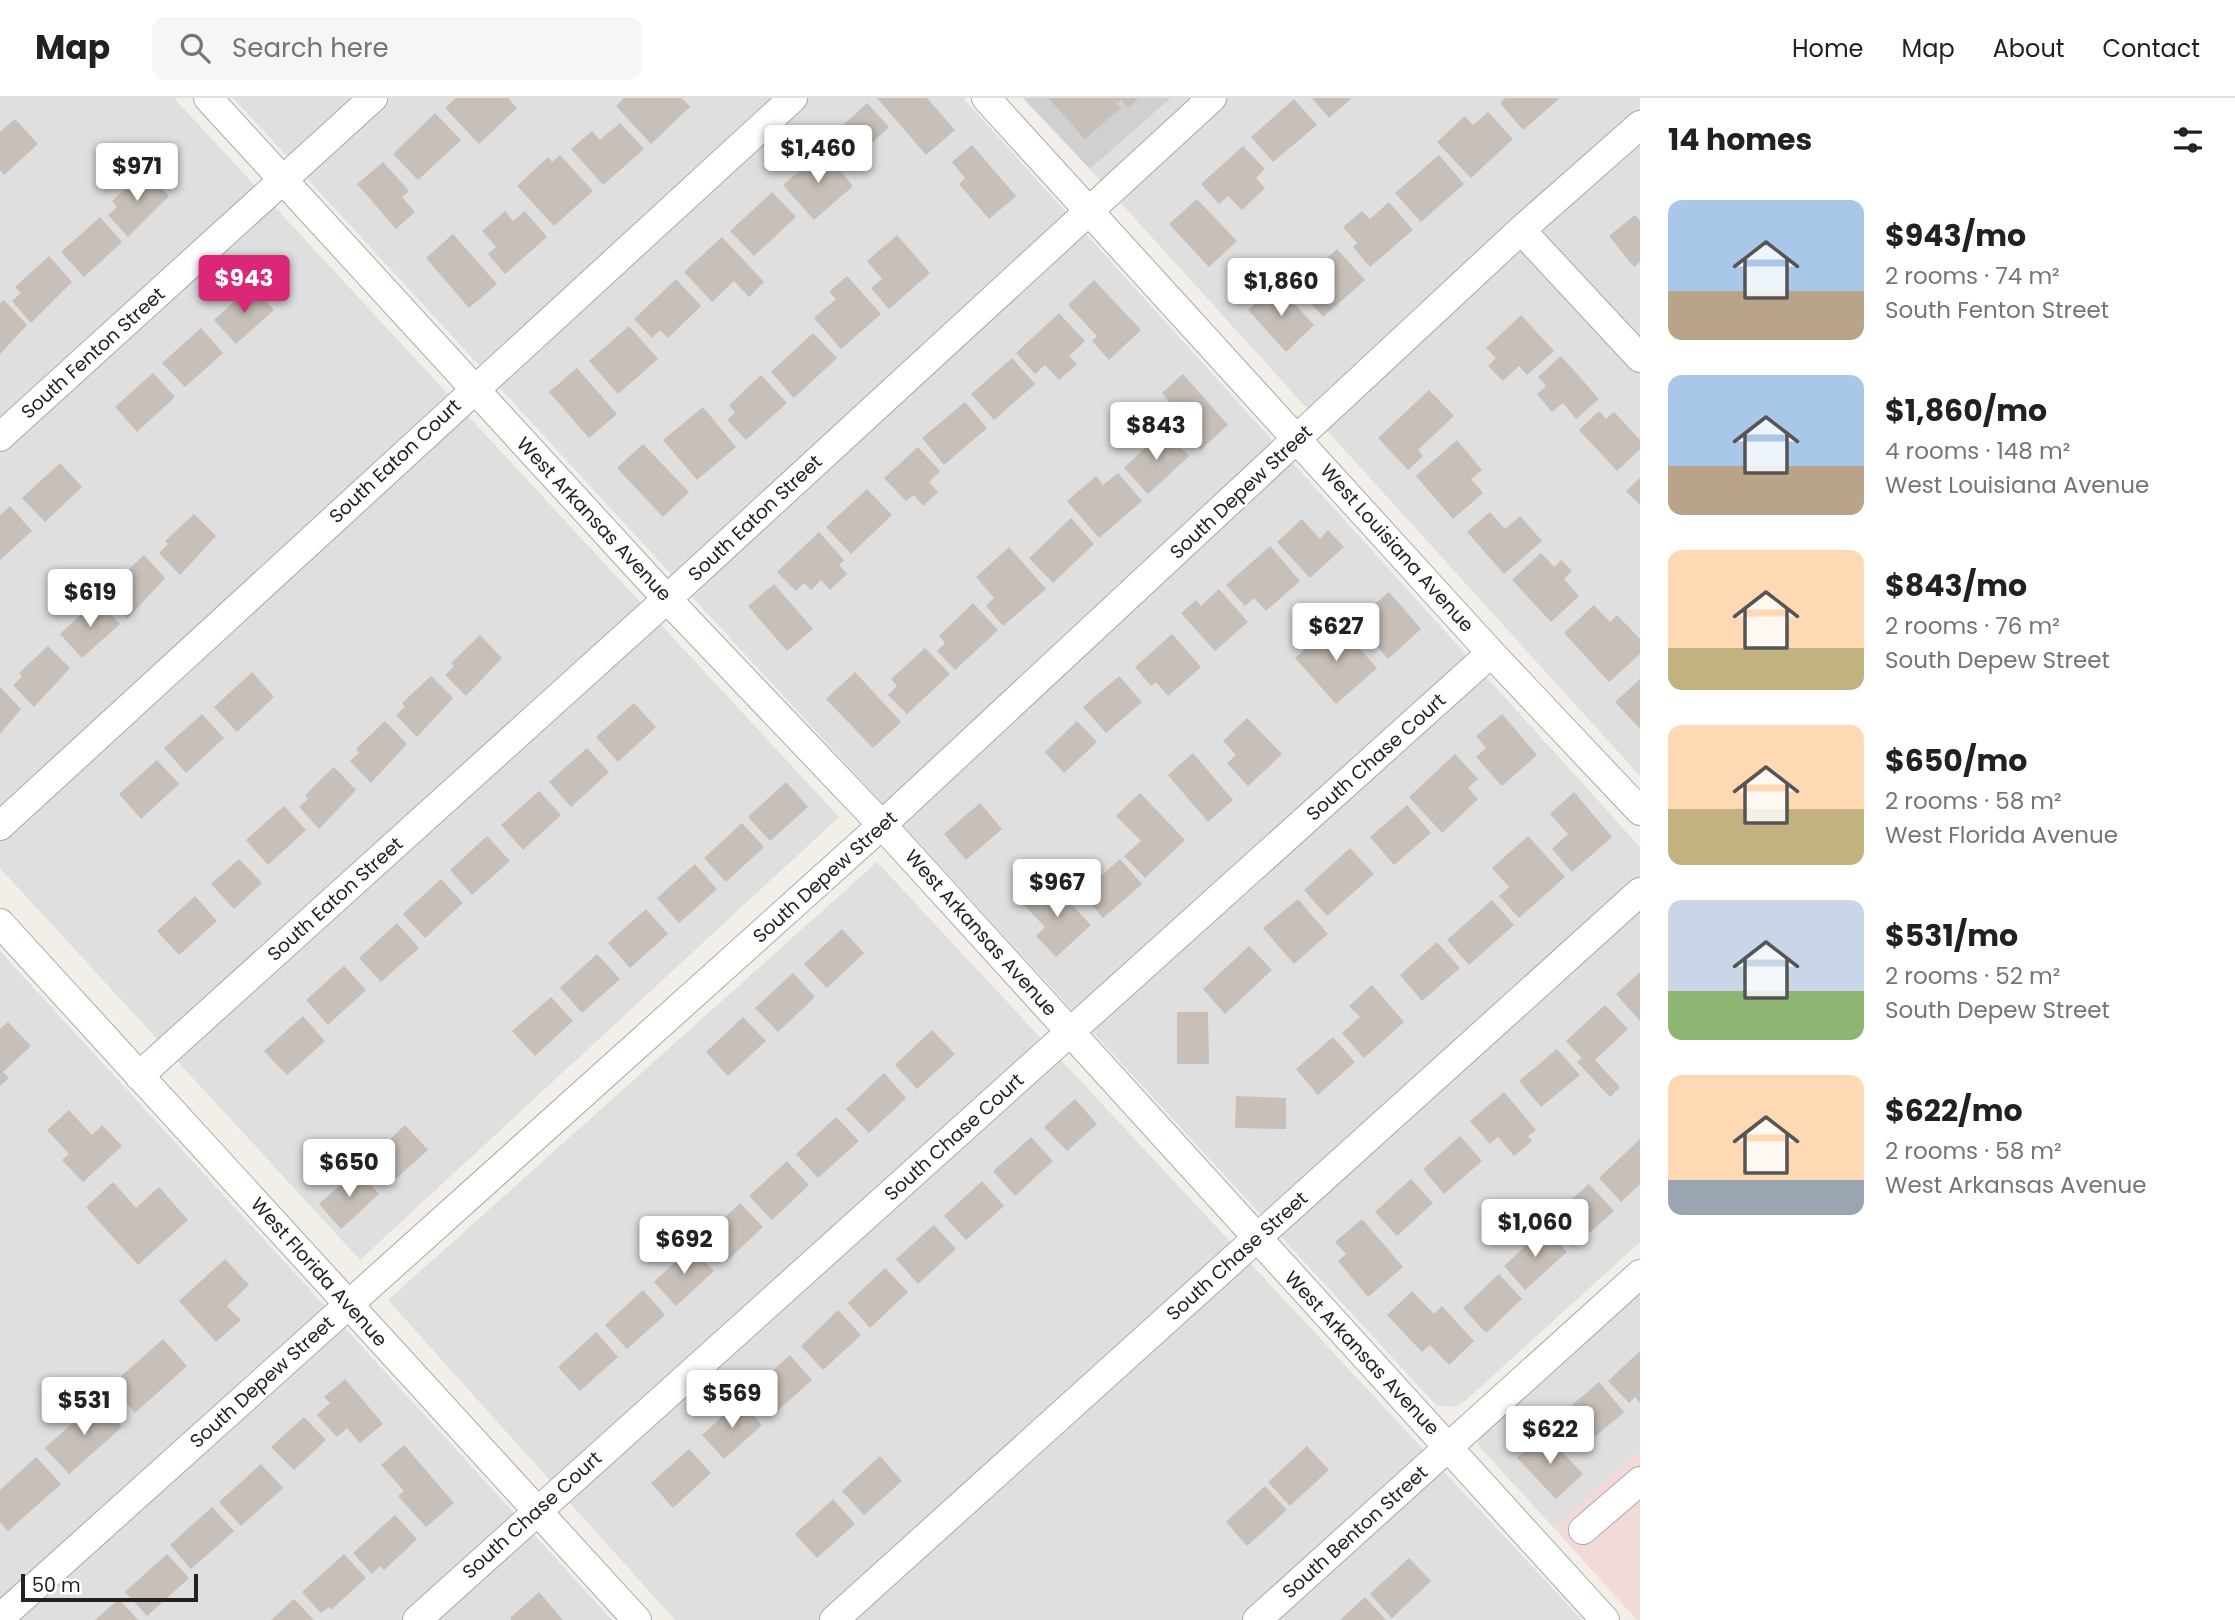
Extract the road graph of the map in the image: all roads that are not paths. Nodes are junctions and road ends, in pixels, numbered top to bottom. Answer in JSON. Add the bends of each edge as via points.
{"nodes":[{"id":1,"x":208,"y":98,"type":"edge"},
{"id":2,"x":373,"y":98,"type":"edge"},
{"id":3,"x":793,"y":98,"type":"edge"},
{"id":4,"x":986,"y":98,"type":"edge"},
{"id":5,"x":1212,"y":98,"type":"edge"},
{"id":6,"x":1640,"y":125,"type":"edge"},
{"id":7,"x":282,"y":182,"type":"junction"},
{"id":8,"x":1089,"y":208,"type":"junction"},
{"id":9,"x":1521,"y":230,"type":"junction"},
{"id":10,"x":1640,"y":358,"type":"edge"},
{"id":11,"x":474,"y":388,"type":"junction"},
{"id":12,"x":0,"y":437,"type":"edge"},
{"id":13,"x":1298,"y":439,"type":"junction"},
{"id":14,"x":667,"y":599,"type":"junction"},
{"id":15,"x":1491,"y":653,"type":"junction"},
{"id":16,"x":1640,"y":811,"type":"edge"},
{"id":17,"x":882,"y":825,"type":"junction"},
{"id":18,"x":0,"y":826,"type":"edge"},
{"id":19,"x":1640,"y":892,"type":"edge"},
{"id":20,"x":2,"y":931,"type":"edge"},
{"id":21,"x":1071,"y":1031,"type":"junction"},
{"id":22,"x":139,"y":1076,"type":"junction"},
{"id":23,"x":1257,"y":1238,"type":"junction"},
{"id":24,"x":1640,"y":1274,"type":"edge"},
{"id":25,"x":348,"y":1304,"type":"junction"},
{"id":26,"x":1449,"y":1447,"type":"junction"},
{"id":27,"x":1640,"y":1481,"type":"edge"},
{"id":28,"x":537,"y":1511,"type":"junction"},
{"id":29,"x":1583,"y":1530,"type":"dead end"},
{"id":30,"x":0,"y":1618,"type":"edge"},
{"id":31,"x":417,"y":1620,"type":"edge"},
{"id":32,"x":637,"y":1620,"type":"edge"},
{"id":33,"x":834,"y":1620,"type":"edge"},
{"id":34,"x":1257,"y":1620,"type":"edge"},
{"id":35,"x":1605,"y":1620,"type":"edge"}],
"edges":[{"from":1,"to":7,"type":"street","name":"West Arkansas Avenue"},
{"from":2,"to":7,"type":"street","name":"South Fenton Street"},
{"from":3,"to":11,"type":"street","name":"South Eaton Court"},
{"from":4,"to":8,"type":"street","name":"West Louisiana Avenue"},
{"from":5,"to":8,"type":"street","name":"South Eaton Street"},
{"from":6,"to":9,"type":"street","name":"South Depew Street"},
{"from":7,"to":11,"type":"street","name":"West Arkansas Avenue"},
{"from":7,"to":12,"type":"street","name":"South Fenton Street"},
{"from":8,"to":13,"type":"street","name":"West Louisiana Avenue"},
{"from":8,"to":14,"type":"street","name":"South Eaton Street"},
{"from":9,"to":10,"type":"street"},
{"from":9,"to":13,"type":"street","name":"South Depew Street"},
{"from":11,"to":14,"type":"street","name":"West Arkansas Avenue"},
{"from":11,"to":18,"type":"street","name":"South Eaton Court"},
{"from":13,"to":15,"type":"street","name":"West Louisiana Avenue"},
{"from":13,"to":17,"type":"street","name":"South Depew Street"},
{"from":14,"to":17,"type":"street","name":"West Arkansas Avenue"},
{"from":14,"to":22,"type":"street","name":"South Eaton Street"},
{"from":15,"to":16,"type":"street","name":"West Louisiana Avenue"},
{"from":15,"to":21,"type":"street","name":"South Chase Court"},
{"from":17,"to":21,"type":"street","name":"West Arkansas Avenue"},
{"from":17,"to":25,"type":"street","name":"South Depew Street"},
{"from":19,"to":23,"type":"street","name":"South Chase Street"},
{"from":20,"to":22,"type":"street","name":"West Florida Avenue"},
{"from":21,"to":23,"type":"street","name":"West Arkansas Avenue"},
{"from":21,"to":28,"type":"street","name":"South Chase Court"},
{"from":22,"to":25,"type":"street","name":"West Florida Avenue"},
{"from":23,"to":26,"type":"street","name":"West Arkansas Avenue"},
{"from":23,"to":33,"type":"street","name":"South Chase Street"},
{"from":24,"to":26,"type":"street","name":"South Benton Street"},
{"from":25,"to":28,"type":"street","name":"West Florida Avenue"},
{"from":25,"to":30,"type":"street","name":"South Depew Street"},
{"from":26,"to":34,"type":"street","name":"South Benton Street"},
{"from":26,"to":35,"type":"street","name":"West Arkansas Avenue"},
{"from":27,"to":29,"type":"street"},
{"from":28,"to":31,"type":"street","name":"South Chase Court"},
{"from":28,"to":32,"type":"street","name":"West Florida Avenue"}]}
